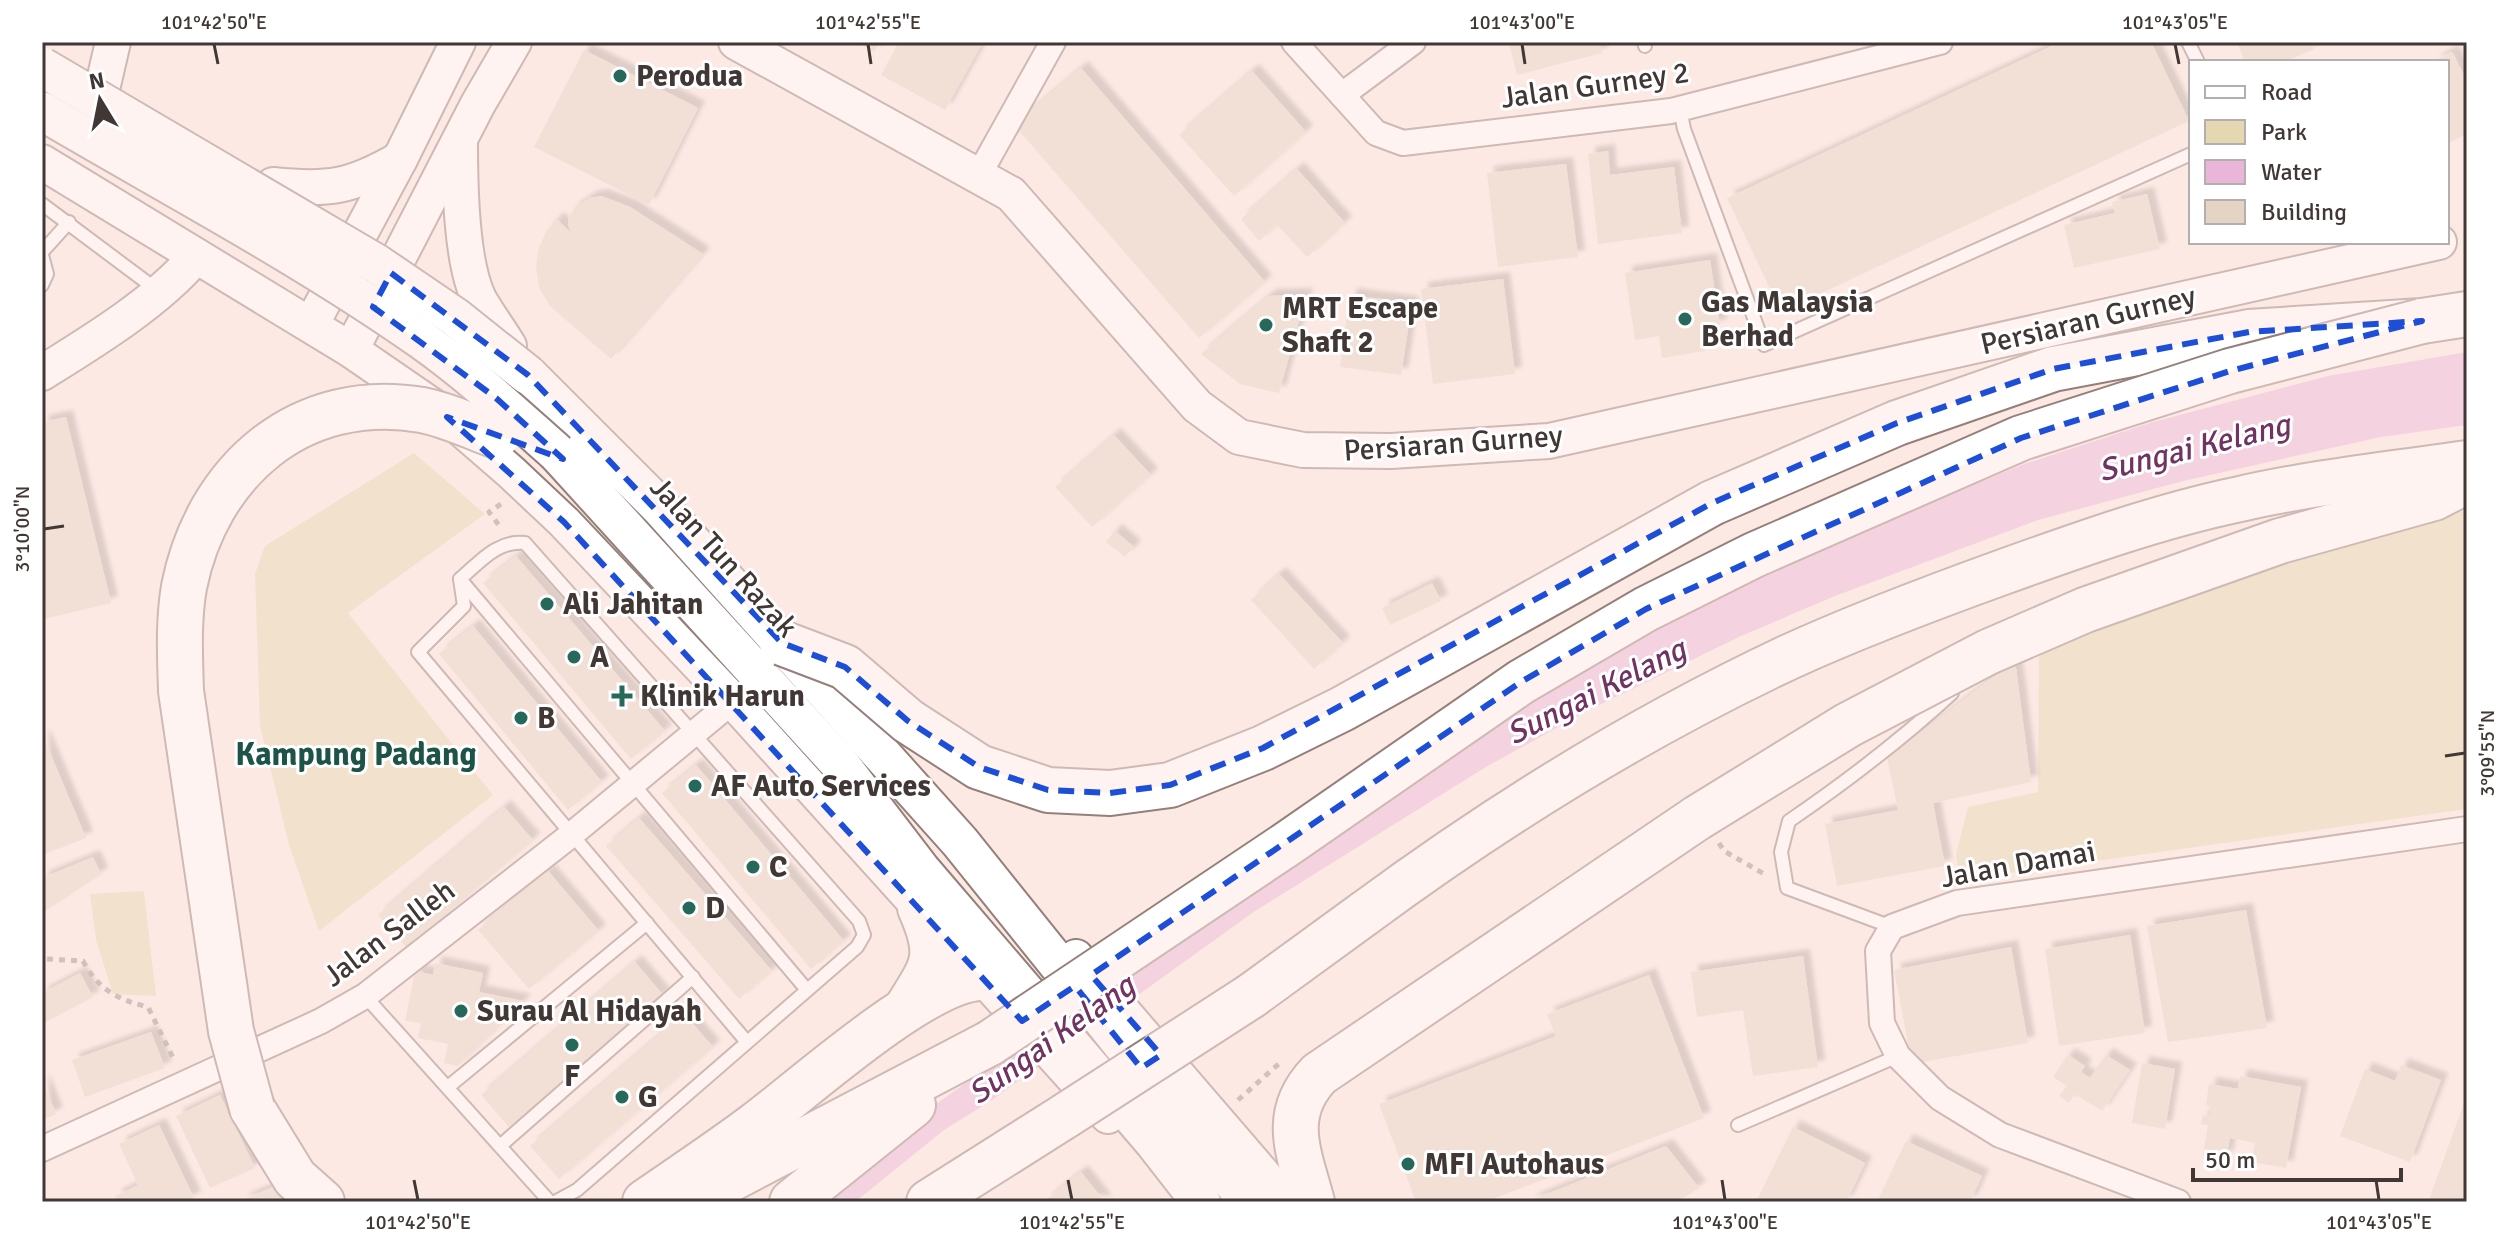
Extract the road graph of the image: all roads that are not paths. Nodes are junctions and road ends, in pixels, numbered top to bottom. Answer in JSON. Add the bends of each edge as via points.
{"nodes":[{"id":1,"x":113,"y":42,"type":"edge"},
{"id":2,"x":458,"y":42,"type":"edge"},
{"id":3,"x":514,"y":42,"type":"edge"},
{"id":4,"x":736,"y":42,"type":"edge"},
{"id":5,"x":1053,"y":42,"type":"edge"},
{"id":6,"x":1294,"y":42,"type":"edge"},
{"id":7,"x":1413,"y":42,"type":"edge"},
{"id":8,"x":1940,"y":42,"type":"edge"},
{"id":9,"x":2188,"y":42,"type":"edge"},
{"id":10,"x":42,"y":50,"type":"edge"},
{"id":11,"x":2197,"y":60,"type":"edge"},
{"id":12,"x":42,"y":67,"type":"edge"},
{"id":13,"x":103,"y":85,"type":"junction"},
{"id":14,"x":1342,"y":95,"type":"junction"},
{"id":15,"x":1680,"y":109,"type":"junction"},
{"id":16,"x":42,"y":111,"type":"edge"},
{"id":17,"x":459,"y":140,"type":"junction"},
{"id":18,"x":2189,"y":155,"type":"edge"},
{"id":19,"x":400,"y":159,"type":"junction"},
{"id":20,"x":42,"y":162,"type":"edge"},
{"id":21,"x":977,"y":178,"type":"junction"},
{"id":22,"x":273,"y":185,"type":"junction"},
{"id":23,"x":42,"y":204,"type":"edge"},
{"id":24,"x":69,"y":222,"type":"junction"},
{"id":25,"x":2467,"y":228,"type":"edge"},
{"id":26,"x":358,"y":237,"type":"junction"},
{"id":27,"x":2449,"y":239,"type":"edge"},
{"id":28,"x":2430,"y":244,"type":"edge"},
{"id":29,"x":42,"y":253,"type":"edge"},
{"id":30,"x":196,"y":256,"type":"junction"},
{"id":31,"x":397,"y":262,"type":"junction"},
{"id":32,"x":42,"y":285,"type":"edge"},
{"id":33,"x":159,"y":292,"type":"junction"},
{"id":34,"x":2467,"y":314,"type":"edge"},
{"id":35,"x":2422,"y":321,"type":"junction"},
{"id":36,"x":311,"y":325,"type":"junction"},
{"id":37,"x":509,"y":346,"type":"junction"},
{"id":38,"x":351,"y":350,"type":"junction"},
{"id":39,"x":42,"y":373,"type":"edge"},
{"id":40,"x":557,"y":453,"type":"junction"},
{"id":41,"x":2467,"y":463,"type":"edge"},
{"id":42,"x":2467,"y":481,"type":"edge"},
{"id":43,"x":460,"y":579,"type":"junction"},
{"id":44,"x":782,"y":643,"type":"junction"},
{"id":45,"x":1952,"y":693,"type":"dead end"},
{"id":46,"x":733,"y":701,"type":"junction"},
{"id":47,"x":693,"y":734,"type":"junction"},
{"id":48,"x":634,"y":783,"type":"junction"},
{"id":49,"x":2467,"y":829,"type":"edge"},
{"id":50,"x":571,"y":835,"type":"junction"},
{"id":51,"x":920,"y":908,"type":"junction"},
{"id":52,"x":647,"y":923,"type":"junction"},
{"id":53,"x":1892,"y":927,"type":"junction"},
{"id":54,"x":693,"y":977,"type":"junction"},
{"id":55,"x":984,"y":978,"type":"junction"},
{"id":56,"x":807,"y":990,"type":"junction"},
{"id":57,"x":365,"y":996,"type":"junction"},
{"id":58,"x":1251,"y":996,"type":"junction"},
{"id":59,"x":906,"y":1009,"type":"junction"},
{"id":60,"x":746,"y":1041,"type":"junction"},
{"id":61,"x":990,"y":1043,"type":"junction"},
{"id":62,"x":1898,"y":1056,"type":"junction"},
{"id":63,"x":448,"y":1087,"type":"junction"},
{"id":64,"x":1738,"y":1125,"type":"dead end"},
{"id":65,"x":753,"y":1127,"type":"junction"},
{"id":66,"x":500,"y":1146,"type":"junction"},
{"id":67,"x":42,"y":1149,"type":"edge"},
{"id":68,"x":322,"y":1202,"type":"edge"},
{"id":69,"x":552,"y":1202,"type":"edge"},
{"id":70,"x":645,"y":1202,"type":"edge"},
{"id":71,"x":673,"y":1202,"type":"edge"},
{"id":72,"x":687,"y":1202,"type":"edge"},
{"id":73,"x":792,"y":1202,"type":"edge"},
{"id":74,"x":929,"y":1202,"type":"edge"},
{"id":75,"x":984,"y":1202,"type":"edge"},
{"id":76,"x":1180,"y":1202,"type":"edge"},
{"id":77,"x":1201,"y":1202,"type":"edge"},
{"id":78,"x":1249,"y":1202,"type":"edge"},
{"id":79,"x":1287,"y":1202,"type":"edge"},
{"id":80,"x":1312,"y":1202,"type":"edge"},
{"id":81,"x":2178,"y":1202,"type":"edge"}],
"edges":[{"from":1,"to":13,"type":"main road"},
{"from":2,"to":19,"type":"main road"},
{"from":3,"to":17,"type":"main road"},
{"from":4,"to":21,"type":"main road","name":"Persiaran Gurney"},
{"from":5,"to":21,"type":"street"},
{"from":6,"to":14,"type":"street","name":"Jalan Gurney 2"},
{"from":7,"to":14,"type":"street"},
{"from":8,"to":15,"type":"street","name":"Jalan Gurney 2"},
{"from":9,"to":11,"type":"lane"},
{"from":10,"to":13,"type":"main road","name":"Jalan Tun Razak"},
{"from":12,"to":44,"type":"main road","name":"Jalan Tun Razak","bridge":true,"via":[[377,264],[455,317],[528,375],[661,508]]},
{"from":13,"to":22,"type":"main road","name":"Jalan Tun Razak"},
{"from":14,"to":15,"type":"street","name":"Jalan Gurney 2","via":[[1376,133],[1403,143]]},
{"from":15,"to":18,"type":"lane","via":[[1764,345]]},
{"from":16,"to":40,"type":"main road","name":"Jalan Tun Razak","bridge":true,"via":[[348,290],[496,398]]},
{"from":17,"to":31,"type":"main road"},
{"from":17,"to":37,"type":"main road","via":[[461,210],[470,265],[478,297]]},
{"from":19,"to":22,"type":"main road","via":[[343,186],[311,190]]},
{"from":19,"to":26,"type":"main road"},
{"from":20,"to":30,"type":"main road"},
{"from":21,"to":28,"type":"main road","name":"Persiaran Gurney","via":[[1011,194],[1197,406],[1239,437],[1339,452],[1549,441]]},
{"from":22,"to":26,"type":"main road","name":"Jalan Tun Razak"},
{"from":23,"to":24,"type":"lane"},
{"from":24,"to":29,"type":"lane"},
{"from":24,"to":33,"type":"lane"},
{"from":25,"to":27,"type":"main road"},
{"from":26,"to":31,"type":"main road","name":"Jalan Tun Razak"},
{"from":26,"to":36,"type":"main road"},
{"from":29,"to":32,"type":"lane","via":[[47,274]]},
{"from":30,"to":33,"type":"main road"},
{"from":30,"to":36,"type":"main road"},
{"from":31,"to":37,"type":"main road","name":"Jalan Tun Razak"},
{"from":31,"to":38,"type":"main road"},
{"from":33,"to":39,"type":"main road"},
{"from":34,"to":35,"type":"highway"},
{"from":35,"to":44,"type":"highway","bridge":true,"via":[[2249,332],[2068,366],[1897,423],[1712,503],[1342,709],[1170,785],[1110,793],[1048,790],[979,767],[908,721],[845,667]]},
{"from":35,"to":61,"type":"highway","bridge":true,"via":[[2230,371],[2021,438],[1660,602],[1521,682]]},
{"from":36,"to":38,"type":"main road"},
{"from":37,"to":79,"type":"main road","name":"Jalan Tun Razak","bridge":true,"via":[[573,400],[695,519]]},
{"from":38,"to":46,"type":"main road","via":[[444,414],[512,473]]},
{"from":40,"to":68,"type":"highway","bridge":true,"via":[[423,411],[365,407],[334,413],[291,430],[252,456],[219,496],[198,538],[184,587],[181,691],[231,1031],[252,1108],[295,1178]]},
{"from":40,"to":77,"type":"main road","name":"Jalan Tun Razak","bridge":true,"via":[[839,763],[921,870]]},
{"from":41,"to":58,"type":"highway","bridge":true,"via":[[2240,498],[2109,533],[1918,603],[1789,658],[1667,719],[1548,788],[1425,868]]},
{"from":42,"to":80,"type":"highway","bridge":true,"via":[[2434,498],[2165,580],[1988,652],[1848,725],[1697,818],[1319,1074],[1297,1106],[1296,1124]]},
{"from":43,"to":47,"type":"lane","via":[[498,546],[525,543]]},
{"from":43,"to":48,"type":"lane"},
{"from":43,"to":50,"type":"lane","via":[[464,606],[418,652]]},
{"from":44,"to":78,"type":"main road","name":"Jalan Tun Razak","bridge":true,"via":[[960,842]]},
{"from":45,"to":53,"type":"lane","via":[[1899,740],[1789,821],[1781,852],[1787,888]]},
{"from":46,"to":47,"type":"street","name":"Jalan Salleh"},
{"from":46,"to":51,"type":"main road"},
{"from":47,"to":48,"type":"street","name":"Jalan Salleh"},
{"from":47,"to":56,"type":"lane","via":[[859,921],[864,935],[857,947]]},
{"from":48,"to":50,"type":"street","name":"Jalan Salleh"},
{"from":48,"to":56,"type":"lane"},
{"from":49,"to":53,"type":"street","name":"Jalan Damai","via":[[1957,903]]},
{"from":50,"to":52,"type":"lane"},
{"from":50,"to":57,"type":"street","name":"Jalan Salleh"},
{"from":51,"to":55,"type":"main road"},
{"from":51,"to":59,"type":"highway","via":[[934,950],[930,970]]},
{"from":52,"to":54,"type":"lane"},
{"from":52,"to":63,"type":"lane"},
{"from":53,"to":62,"type":"street","via":[[1878,951],[1882,1023]]},
{"from":54,"to":60,"type":"lane"},
{"from":54,"to":66,"type":"lane"},
{"from":55,"to":59,"type":"highway","via":[[945,987]]},
{"from":55,"to":76,"type":"main road","bridge":true},
{"from":56,"to":60,"type":"lane"},
{"from":57,"to":63,"type":"lane"},
{"from":57,"to":67,"type":"street","name":"Jalan Salleh"},
{"from":58,"to":74,"type":"highway","bridge":true},
{"from":58,"to":75,"type":"highway","bridge":true},
{"from":59,"to":65,"type":"highway"},
{"from":60,"to":69,"type":"lane","via":[[577,1190]]},
{"from":61,"to":72,"type":"highway"},
{"from":61,"to":73,"type":"highway"},
{"from":62,"to":64,"type":"lane"},
{"from":62,"to":81,"type":"street","via":[[1940,1098],[2000,1135]]},
{"from":63,"to":66,"type":"lane"},
{"from":65,"to":70,"type":"highway"},
{"from":65,"to":71,"type":"highway"},
{"from":66,"to":69,"type":"lane"}]}
